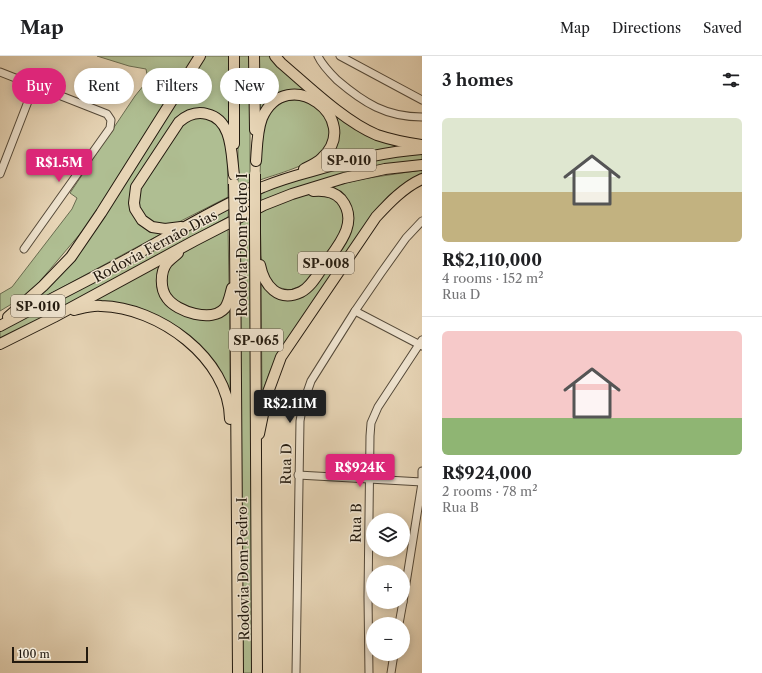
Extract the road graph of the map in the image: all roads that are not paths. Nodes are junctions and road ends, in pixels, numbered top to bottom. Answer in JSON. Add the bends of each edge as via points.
{"nodes":[{"id":1,"x":200,"y":56,"type":"edge"},
{"id":2,"x":234,"y":56,"type":"edge"},
{"id":3,"x":254,"y":56,"type":"edge"},
{"id":4,"x":275,"y":56,"type":"edge"},
{"id":5,"x":318,"y":56,"type":"edge"},
{"id":6,"x":340,"y":56,"type":"edge"},
{"id":7,"x":0,"y":72,"type":"edge"},
{"id":8,"x":12,"y":77,"type":"edge"},
{"id":9,"x":66,"y":98,"type":"edge"},
{"id":10,"x":422,"y":100,"type":"edge"},
{"id":11,"x":27,"y":104,"type":"edge"},
{"id":12,"x":422,"y":117,"type":"edge"},
{"id":13,"x":422,"y":145,"type":"edge"},
{"id":14,"x":422,"y":149,"type":"edge"},
{"id":15,"x":256,"y":161,"type":"junction"},
{"id":16,"x":422,"y":165,"type":"edge"},
{"id":17,"x":0,"y":174,"type":"edge"},
{"id":18,"x":234,"y":179,"type":"junction"},
{"id":19,"x":422,"y":179,"type":"edge"},
{"id":20,"x":279,"y":181,"type":"junction"},
{"id":21,"x":292,"y":194,"type":"junction"},
{"id":22,"x":422,"y":221,"type":"edge"},
{"id":23,"x":186,"y":226,"type":"junction"},
{"id":24,"x":255,"y":235,"type":"junction"},
{"id":25,"x":194,"y":241,"type":"junction"},
{"id":26,"x":24,"y":249,"type":"dead end"},
{"id":27,"x":236,"y":274,"type":"junction"},
{"id":28,"x":355,"y":311,"type":"junction"},
{"id":29,"x":54,"y":317,"type":"junction"},
{"id":30,"x":0,"y":324,"type":"edge"},
{"id":31,"x":0,"y":344,"type":"edge"},
{"id":32,"x":421,"y":344,"type":"edge"},
{"id":33,"x":236,"y":442,"type":"junction"},
{"id":34,"x":255,"y":442,"type":"junction"},
{"id":35,"x":422,"y":471,"type":"edge"},
{"id":36,"x":298,"y":475,"type":"junction"},
{"id":37,"x":369,"y":478,"type":"junction"},
{"id":38,"x":422,"y":481,"type":"edge"},
{"id":39,"x":409,"y":565,"type":"edge"},
{"id":40,"x":393,"y":661,"type":"edge"},
{"id":41,"x":238,"y":673,"type":"edge"},
{"id":42,"x":257,"y":673,"type":"edge"},
{"id":43,"x":296,"y":673,"type":"edge"},
{"id":44,"x":369,"y":673,"type":"edge"},
{"id":45,"x":391,"y":673,"type":"edge"}],
"edges":[{"from":1,"to":30,"type":"highway","via":[[71,257]]},
{"from":2,"to":18,"type":"highway","name":"Rodovia Dom Pedro I","number":"SP-065"},
{"from":3,"to":15,"type":"highway","name":"Rodovia Dom Pedro I","number":"SP-008"},
{"from":4,"to":13,"type":"highway","via":[[342,114],[360,126],[389,139]]},
{"from":5,"to":12,"type":"street","via":[[330,73],[367,103],[384,112]]},
{"from":6,"to":10,"type":"street"},
{"from":7,"to":8,"type":"street"},
{"from":9,"to":26,"type":"street","via":[[107,114],[111,120],[110,128]]},
{"from":11,"to":17,"type":"street"},
{"from":14,"to":20,"type":"highway","name":"Rodovia Fernão Dias","number":"SP-010","via":[[365,157]]},
{"from":15,"to":20,"type":"highway","via":[[262,120],[271,105],[282,97],[297,95],[311,98],[321,104],[334,126],[330,148],[317,161]]},
{"from":15,"to":24,"type":"highway","name":"Rodovia Dom Pedro I","number":"SP-008","bridge":true},
{"from":16,"to":21,"type":"highway","name":"Rodovia Fernão Dias","number":"SP-010","via":[[384,168]]},
{"from":18,"to":23,"type":"highway","via":[[229,137],[224,124],[210,114],[198,113],[184,117],[178,122],[136,187],[134,203],[142,220],[152,227],[165,229]]},
{"from":18,"to":27,"type":"highway","name":"Rodovia Dom Pedro I","number":"SP-065","bridge":true},
{"from":19,"to":34,"type":"highway","via":[[390,202],[376,217],[281,357],[267,395],[262,427]]},
{"from":20,"to":23,"type":"highway","name":"Rodovia Fernão Dias","number":"SP-010"},
{"from":21,"to":24,"type":"highway","number":"SP-008","via":[[314,190],[327,191],[340,198],[348,210],[346,233],[312,282],[300,292],[292,294],[271,289],[262,277]]},
{"from":21,"to":25,"type":"highway","name":"Rodovia Fernão Dias","number":"SP-008","via":[[264,205]]},
{"from":22,"to":28,"type":"street","name":"Rua D","via":[[406,238]]},
{"from":23,"to":30,"type":"highway","name":"Rodovia Fernão Dias","number":"SP-010"},
{"from":24,"to":34,"type":"highway","name":"Rodovia Dom Pedro I","number":"SP-065"},
{"from":25,"to":27,"type":"highway","via":[[180,251],[163,271],[163,290],[174,304],[197,314],[212,315],[219,312],[228,302]]},
{"from":25,"to":29,"type":"highway","name":"Rodovia Fernão Dias","number":"SP-008"},
{"from":27,"to":33,"type":"highway","name":"Rodovia Dom Pedro I","number":"SP-065"},
{"from":28,"to":32,"type":"street"},
{"from":28,"to":36,"type":"street","name":"Rua D","via":[[312,381],[303,404]]},
{"from":29,"to":31,"type":"highway","name":"Rodovia Fernão Dias","number":"SP-008"},
{"from":29,"to":33,"type":"highway","via":[[89,306],[119,307],[178,333],[208,360],[221,383]]},
{"from":32,"to":37,"type":"street","name":"Rua B","via":[[378,407],[371,423]]},
{"from":33,"to":41,"type":"highway","name":"Rodovia Dom Pedro I","number":"SP-065"},
{"from":34,"to":42,"type":"highway","name":"Rodovia Dom Pedro I","number":"SP-065"},
{"from":35,"to":38,"type":"street"},
{"from":36,"to":37,"type":"street"},
{"from":36,"to":43,"type":"street","name":"Rua D"},
{"from":37,"to":38,"type":"street"},
{"from":37,"to":44,"type":"street","name":"Rua B"},
{"from":38,"to":39,"type":"street"},
{"from":40,"to":45,"type":"street"}]}
